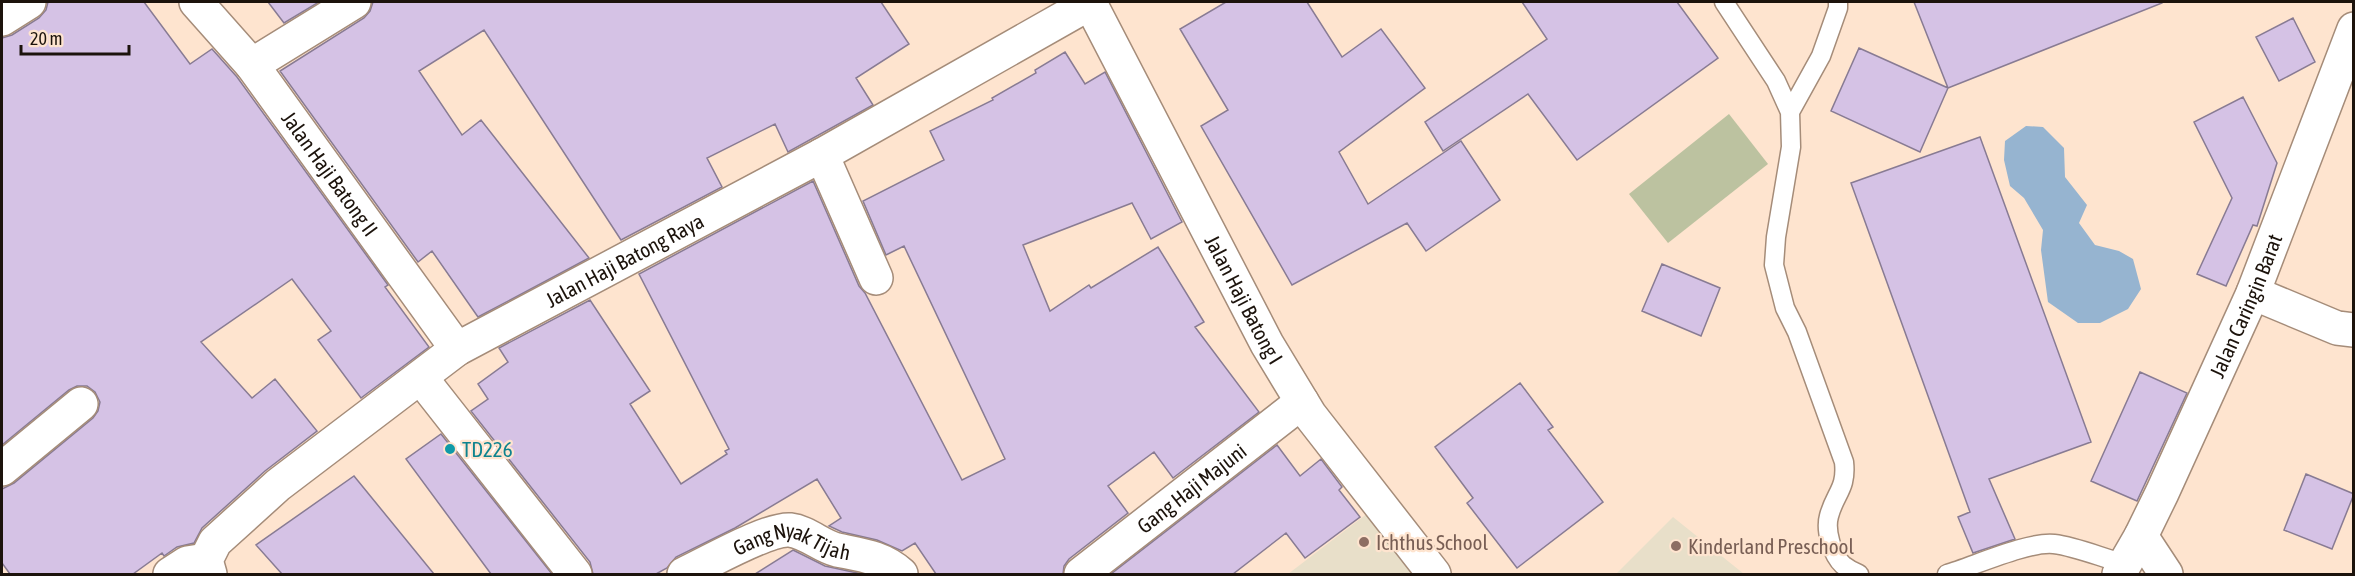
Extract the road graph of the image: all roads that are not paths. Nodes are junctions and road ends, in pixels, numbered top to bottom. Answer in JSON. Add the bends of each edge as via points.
{"nodes":[{"id":1,"x":29,"y":2,"type":"edge"},
{"id":2,"x":196,"y":2,"type":"edge"},
{"id":3,"x":354,"y":2,"type":"edge"},
{"id":4,"x":1091,"y":2,"type":"edge"},
{"id":5,"x":1724,"y":2,"type":"edge"},
{"id":6,"x":1838,"y":2,"type":"edge"},
{"id":7,"x":2,"y":19,"type":"edge"},
{"id":8,"x":2354,"y":29,"type":"edge"},
{"id":9,"x":252,"y":65,"type":"junction"},
{"id":10,"x":1790,"y":112,"type":"junction"},
{"id":11,"x":822,"y":155,"type":"junction"},
{"id":12,"x":876,"y":278,"type":"dead end"},
{"id":13,"x":2253,"y":293,"type":"junction"},
{"id":14,"x":2354,"y":330,"type":"edge"},
{"id":15,"x":457,"y":349,"type":"junction"},
{"id":16,"x":421,"y":378,"type":"junction"},
{"id":17,"x":1302,"y":402,"type":"junction"},
{"id":18,"x":81,"y":404,"type":"dead end"},
{"id":19,"x":2,"y":469,"type":"edge"},
{"id":20,"x":2141,"y":536,"type":"junction"},
{"id":21,"x":208,"y":567,"type":"edge"},
{"id":22,"x":2122,"y":569,"type":"edge"},
{"id":23,"x":170,"y":574,"type":"edge"},
{"id":24,"x":575,"y":574,"type":"edge"},
{"id":25,"x":684,"y":574,"type":"edge"},
{"id":26,"x":901,"y":574,"type":"edge"},
{"id":27,"x":1081,"y":574,"type":"edge"},
{"id":28,"x":1434,"y":574,"type":"edge"},
{"id":29,"x":1859,"y":574,"type":"edge"},
{"id":30,"x":1947,"y":574,"type":"edge"},
{"id":31,"x":2166,"y":574,"type":"edge"}],
"edges":[{"from":1,"to":7,"type":"street"},
{"from":2,"to":9,"type":"street","name":"Jalan Haji Batong II"},
{"from":3,"to":9,"type":"street"},
{"from":4,"to":11,"type":"street","name":"Jalan Haji Batong Raya"},
{"from":4,"to":17,"type":"street","name":"Jalan Haji Batong I","via":[[1267,345]]},
{"from":5,"to":10,"type":"lane","via":[[1776,81]]},
{"from":6,"to":10,"type":"lane","via":[[1821,56]]},
{"from":8,"to":13,"type":"street","name":"Jalan Caringin Barat"},
{"from":9,"to":15,"type":"street","name":"Jalan Haji Batong II"},
{"from":10,"to":29,"type":"lane","via":[[1791,147],[1774,265],[1785,308],[1844,462],[1846,477],[1827,529],[1835,555]]},
{"from":11,"to":12,"type":"street"},
{"from":11,"to":15,"type":"street","name":"Jalan Haji Batong Raya"},
{"from":13,"to":14,"type":"street","via":[[2337,328]]},
{"from":13,"to":20,"type":"street","name":"Jalan Caringin Barat"},
{"from":15,"to":16,"type":"street","name":"Jalan Haji Batong Raya"},
{"from":16,"to":21,"type":"street","name":"Jalan Haji Batong Raya","via":[[278,485],[215,542]]},
{"from":16,"to":24,"type":"street"},
{"from":17,"to":27,"type":"street","name":"Gang Haji Majuni"},
{"from":17,"to":28,"type":"street","name":"Jalan Haji Batong I"},
{"from":18,"to":19,"type":"street"},
{"from":20,"to":22,"type":"street","name":"Jalan Caringin Barat"},
{"from":20,"to":31,"type":"street"},
{"from":21,"to":23,"type":"street","via":[[187,563]]},
{"from":22,"to":30,"type":"lane","via":[[2079,549],[2052,544]]},
{"from":25,"to":26,"type":"street","name":"Gang Nyak Tijah","via":[[771,533],[788,530],[835,549],[882,561]]}]}
